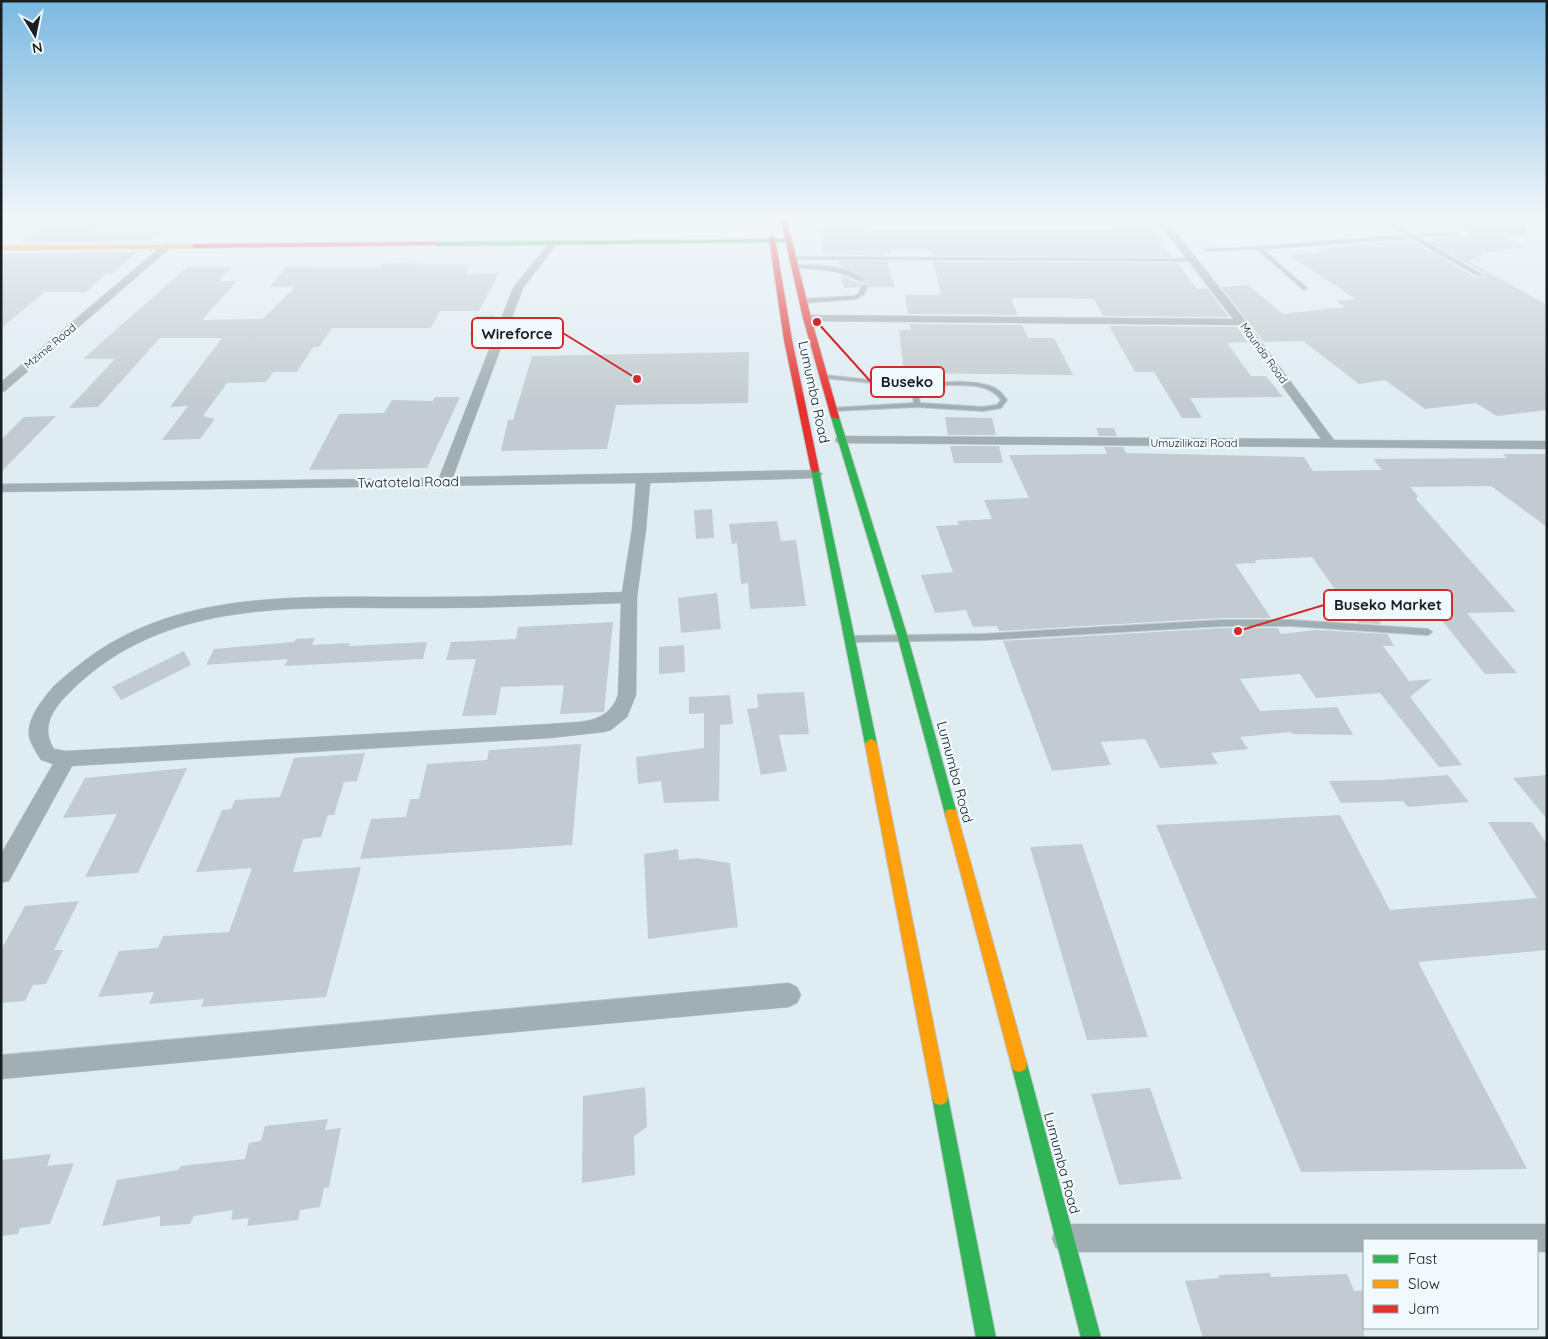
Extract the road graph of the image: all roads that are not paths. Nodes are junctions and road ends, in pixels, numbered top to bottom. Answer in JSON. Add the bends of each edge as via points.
{"nodes":[{"id":1,"x":128,"y":279,"type":"edge"},
{"id":2,"x":525,"y":279,"type":"edge"},
{"id":3,"x":778,"y":279,"type":"edge"},
{"id":4,"x":797,"y":279,"type":"edge"},
{"id":5,"x":1209,"y":279,"type":"edge"},
{"id":6,"x":1294,"y":279,"type":"edge"},
{"id":7,"x":864,"y":287,"type":"dead end"},
{"id":8,"x":1304,"y":288,"type":"dead end"},
{"id":9,"x":803,"y":302,"type":"junction"},
{"id":10,"x":807,"y":318,"type":"junction"},
{"id":11,"x":1241,"y":322,"type":"junction"},
{"id":12,"x":825,"y":377,"type":"junction"},
{"id":13,"x":914,"y":385,"type":"junction"},
{"id":14,"x":1,"y":388,"type":"edge"},
{"id":15,"x":917,"y":405,"type":"junction"},
{"id":16,"x":834,"y":409,"type":"junction"},
{"id":17,"x":842,"y":440,"type":"junction"},
{"id":18,"x":1331,"y":444,"type":"junction"},
{"id":19,"x":1547,"y":445,"type":"edge"},
{"id":20,"x":816,"y":474,"type":"junction"},
{"id":21,"x":643,"y":479,"type":"junction"},
{"id":22,"x":444,"y":482,"type":"junction"},
{"id":23,"x":1,"y":488,"type":"edge"},
{"id":24,"x":629,"y":598,"type":"junction"},
{"id":25,"x":1428,"y":632,"type":"dead end"},
{"id":26,"x":903,"y":638,"type":"junction"},
{"id":27,"x":851,"y":639,"type":"junction"},
{"id":28,"x":66,"y":759,"type":"junction"},
{"id":29,"x":1,"y":874,"type":"edge"},
{"id":30,"x":789,"y":995,"type":"dead end"},
{"id":31,"x":1,"y":1067,"type":"edge"},
{"id":32,"x":1066,"y":1238,"type":"junction"},
{"id":33,"x":1547,"y":1238,"type":"edge"},
{"id":34,"x":986,"y":1338,"type":"edge"},
{"id":35,"x":1091,"y":1338,"type":"edge"}],
"edges":[{"from":1,"to":14,"type":"street","name":"Mzime Road"},
{"from":2,"to":22,"type":"street","via":[[518,288]]},
{"from":3,"to":20,"type":"main road","name":"Lumumba Road"},
{"from":4,"to":9,"type":"main road","name":"Lumumba Road"},
{"from":5,"to":11,"type":"street","name":"Maunda Road"},
{"from":6,"to":8,"type":"lane"},
{"from":7,"to":9,"type":"lane","via":[[856,297]]},
{"from":9,"to":10,"type":"main road","name":"Lumumba Road"},
{"from":10,"to":11,"type":"street"},
{"from":10,"to":12,"type":"main road","name":"Lumumba Road"},
{"from":11,"to":18,"type":"street","name":"Maunda Road"},
{"from":12,"to":13,"type":"lane"},
{"from":12,"to":16,"type":"main road","name":"Lumumba Road"},
{"from":13,"to":15,"type":"lane"},
{"from":13,"to":15,"type":"lane","via":[[968,383],[991,386],[1002,394],[1004,400],[999,407],[983,409]]},
{"from":15,"to":16,"type":"lane"},
{"from":16,"to":17,"type":"main road","name":"Lumumba Road"},
{"from":17,"to":18,"type":"street","name":"Umuzilikazi Road"},
{"from":17,"to":26,"type":"main road","name":"Lumumba Road"},
{"from":18,"to":19,"type":"street","name":"Umuzilikazi Road"},
{"from":20,"to":21,"type":"street","name":"Twatotela Road"},
{"from":20,"to":27,"type":"main road","name":"Lumumba Road"},
{"from":21,"to":22,"type":"street","name":"Twatotela Road"},
{"from":21,"to":24,"type":"street"},
{"from":22,"to":23,"type":"street","name":"Twatotela Road"},
{"from":24,"to":28,"type":"street","via":[[627,694],[621,712],[604,725],[550,731]]},
{"from":24,"to":28,"type":"street","via":[[258,604],[179,620],[147,632],[98,658],[58,693],[38,731],[48,756]]},
{"from":25,"to":26,"type":"lane","via":[[1223,623],[983,637]]},
{"from":26,"to":27,"type":"lane"},
{"from":26,"to":32,"type":"main road","name":"Lumumba Road"},
{"from":27,"to":34,"type":"main road","name":"Lumumba Road"},
{"from":28,"to":29,"type":"street"},
{"from":30,"to":31,"type":"street"},
{"from":32,"to":33,"type":"street"},
{"from":32,"to":35,"type":"main road","name":"Lumumba Road"}]}
